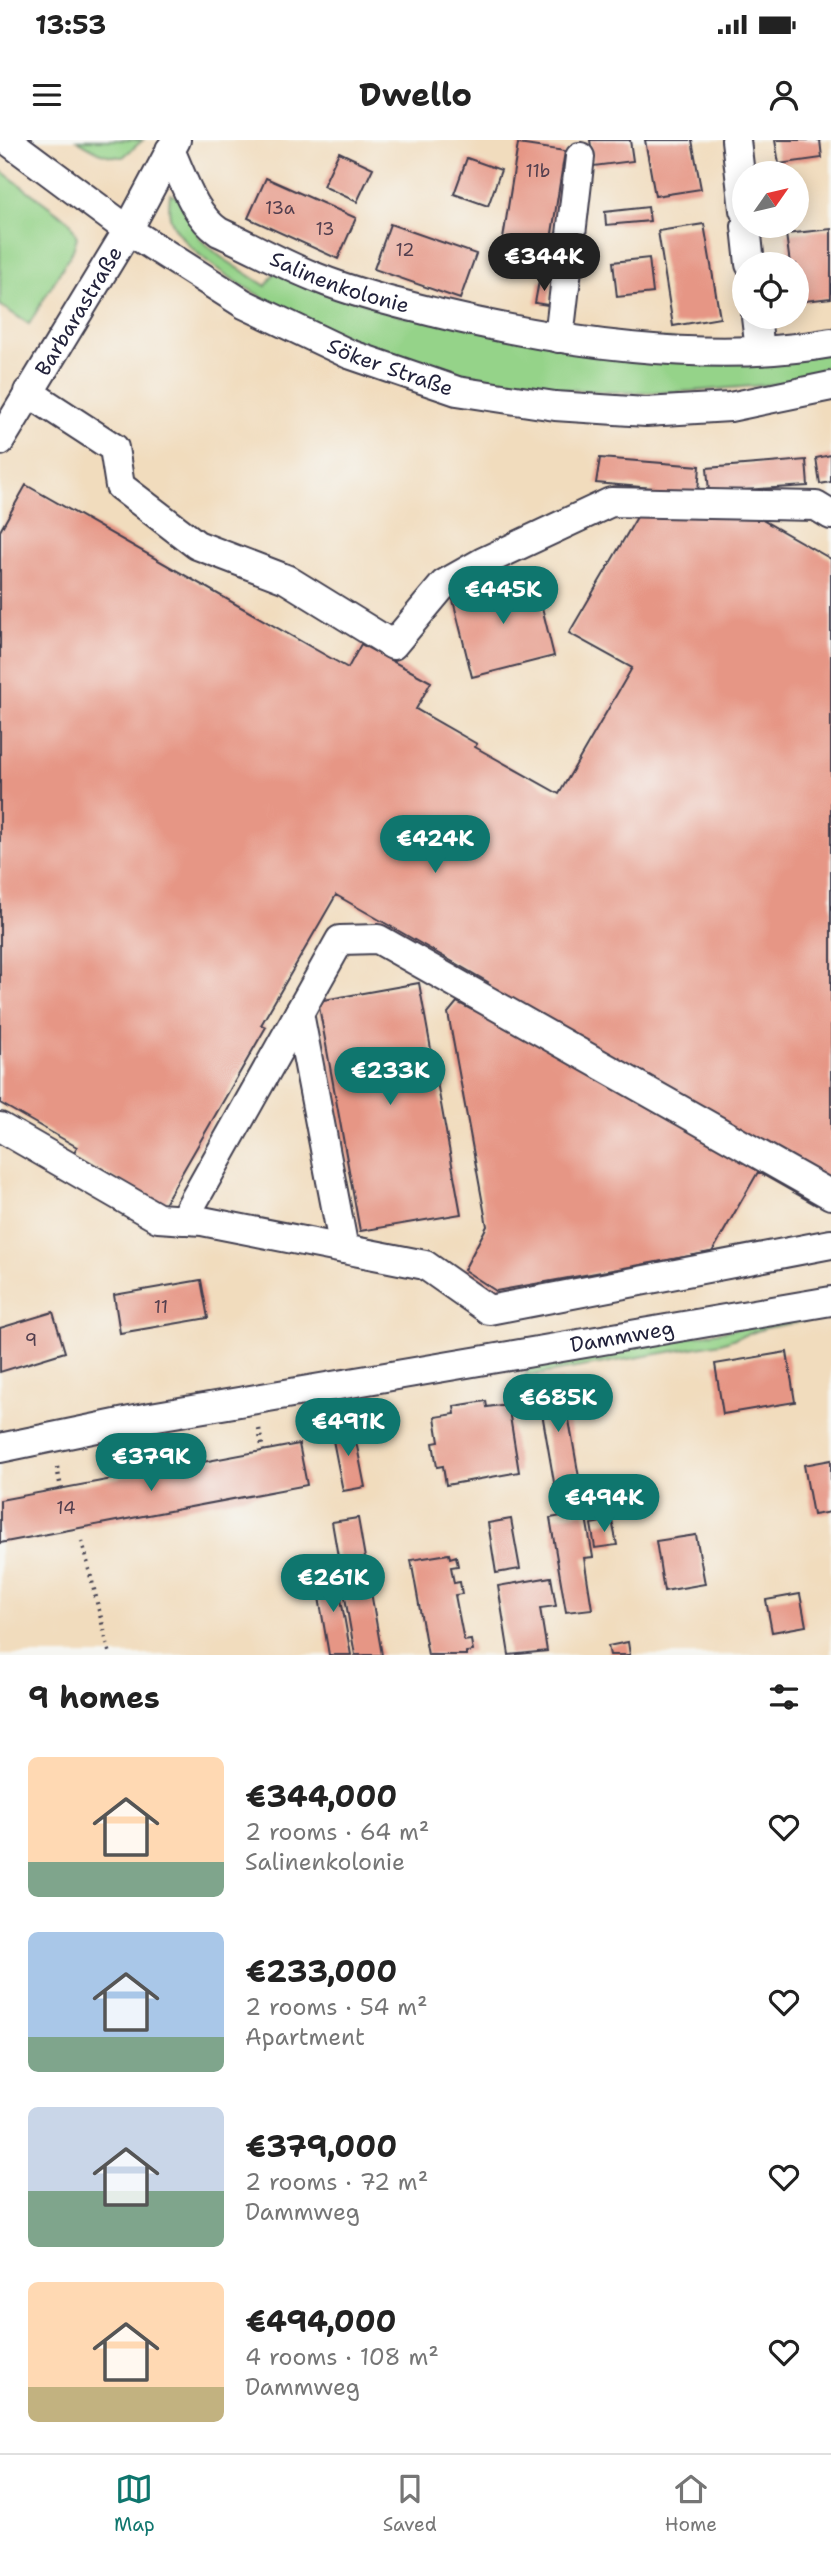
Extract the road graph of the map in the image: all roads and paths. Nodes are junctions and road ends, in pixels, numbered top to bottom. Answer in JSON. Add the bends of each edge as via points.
{"nodes":[{"id":1,"x":7,"y":140,"type":"edge"},
{"id":2,"x":736,"y":140,"type":"edge"},
{"id":3,"x":173,"y":145,"type":"edge"},
{"id":4,"x":580,"y":157,"type":"dead end"},
{"id":5,"x":738,"y":161,"type":"edge"},
{"id":6,"x":128,"y":230,"type":"junction"},
{"id":7,"x":757,"y":329,"type":"edge"},
{"id":8,"x":559,"y":338,"type":"junction"},
{"id":9,"x":831,"y":343,"type":"edge"},
{"id":10,"x":760,"y":351,"type":"junction"},
{"id":11,"x":831,"y":386,"type":"edge"},
{"id":12,"x":28,"y":392,"type":"junction"},
{"id":13,"x":0,"y":441,"type":"edge"},
{"id":14,"x":831,"y":515,"type":"edge"},
{"id":15,"x":299,"y":1013,"type":"junction"},
{"id":16,"x":0,"y":1127,"type":"edge"},
{"id":17,"x":831,"y":1195,"type":"edge"},
{"id":18,"x":183,"y":1220,"type":"junction"},
{"id":19,"x":831,"y":1244,"type":"edge"},
{"id":20,"x":344,"y":1249,"type":"junction"},
{"id":21,"x":831,"y":1301,"type":"edge"},
{"id":22,"x":259,"y":1429,"type":"dead end"},
{"id":23,"x":192,"y":1440,"type":"dead end"},
{"id":24,"x":0,"y":1448,"type":"edge"},
{"id":25,"x":263,"y":1451,"type":"dead end"},
{"id":26,"x":124,"y":1453,"type":"dead end"},
{"id":27,"x":196,"y":1463,"type":"dead end"},
{"id":28,"x":57,"y":1466,"type":"dead end"},
{"id":29,"x":128,"y":1476,"type":"dead end"},
{"id":30,"x":61,"y":1488,"type":"dead end"},
{"id":31,"x":82,"y":1541,"type":"dead end"},
{"id":32,"x":110,"y":1655,"type":"edge"}],
"edges":[{"from":1,"to":6,"type":"street","name":"Söker Straße"},
{"from":2,"to":5,"type":"street"},
{"from":3,"to":6,"type":"street","name":"Barbarastraße"},
{"from":3,"to":8,"type":"street","name":"Salinenkolonie","via":[[194,202],[208,225],[219,232],[316,277],[369,295]]},
{"from":4,"to":8,"type":"street"},
{"from":6,"to":11,"type":"street","name":"Söker Straße","via":[[244,304],[349,354],[457,391],[555,406],[646,412],[730,407]]},
{"from":6,"to":12,"type":"street","name":"Barbarastraße"},
{"from":7,"to":10,"type":"street"},
{"from":8,"to":10,"type":"street","name":"Salinenkolonie","via":[[679,351]]},
{"from":9,"to":10,"type":"street","name":"Salinenkolonie"},
{"from":12,"to":13,"type":"street","name":"Barbarastraße"},
{"from":12,"to":14,"type":"street","name":"Barbarastraße","via":[[114,448],[120,486],[197,545],[286,579],[393,645],[444,584],[611,502],[816,506]]},
{"from":15,"to":17,"type":"street","via":[[340,940],[378,939]]},
{"from":15,"to":18,"type":"street"},
{"from":15,"to":20,"type":"street"},
{"from":16,"to":18,"type":"street","via":[[158,1218]]},
{"from":18,"to":20,"type":"street"},
{"from":19,"to":20,"type":"street","via":[[489,1310],[425,1265]]},
{"from":21,"to":24,"type":"street","name":"Dammweg","via":[[159,1416]]},
{"from":22,"to":25,"type":"path"},
{"from":23,"to":27,"type":"path"},
{"from":26,"to":29,"type":"path"},
{"from":28,"to":30,"type":"path"},
{"from":31,"to":32,"type":"path"}]}
